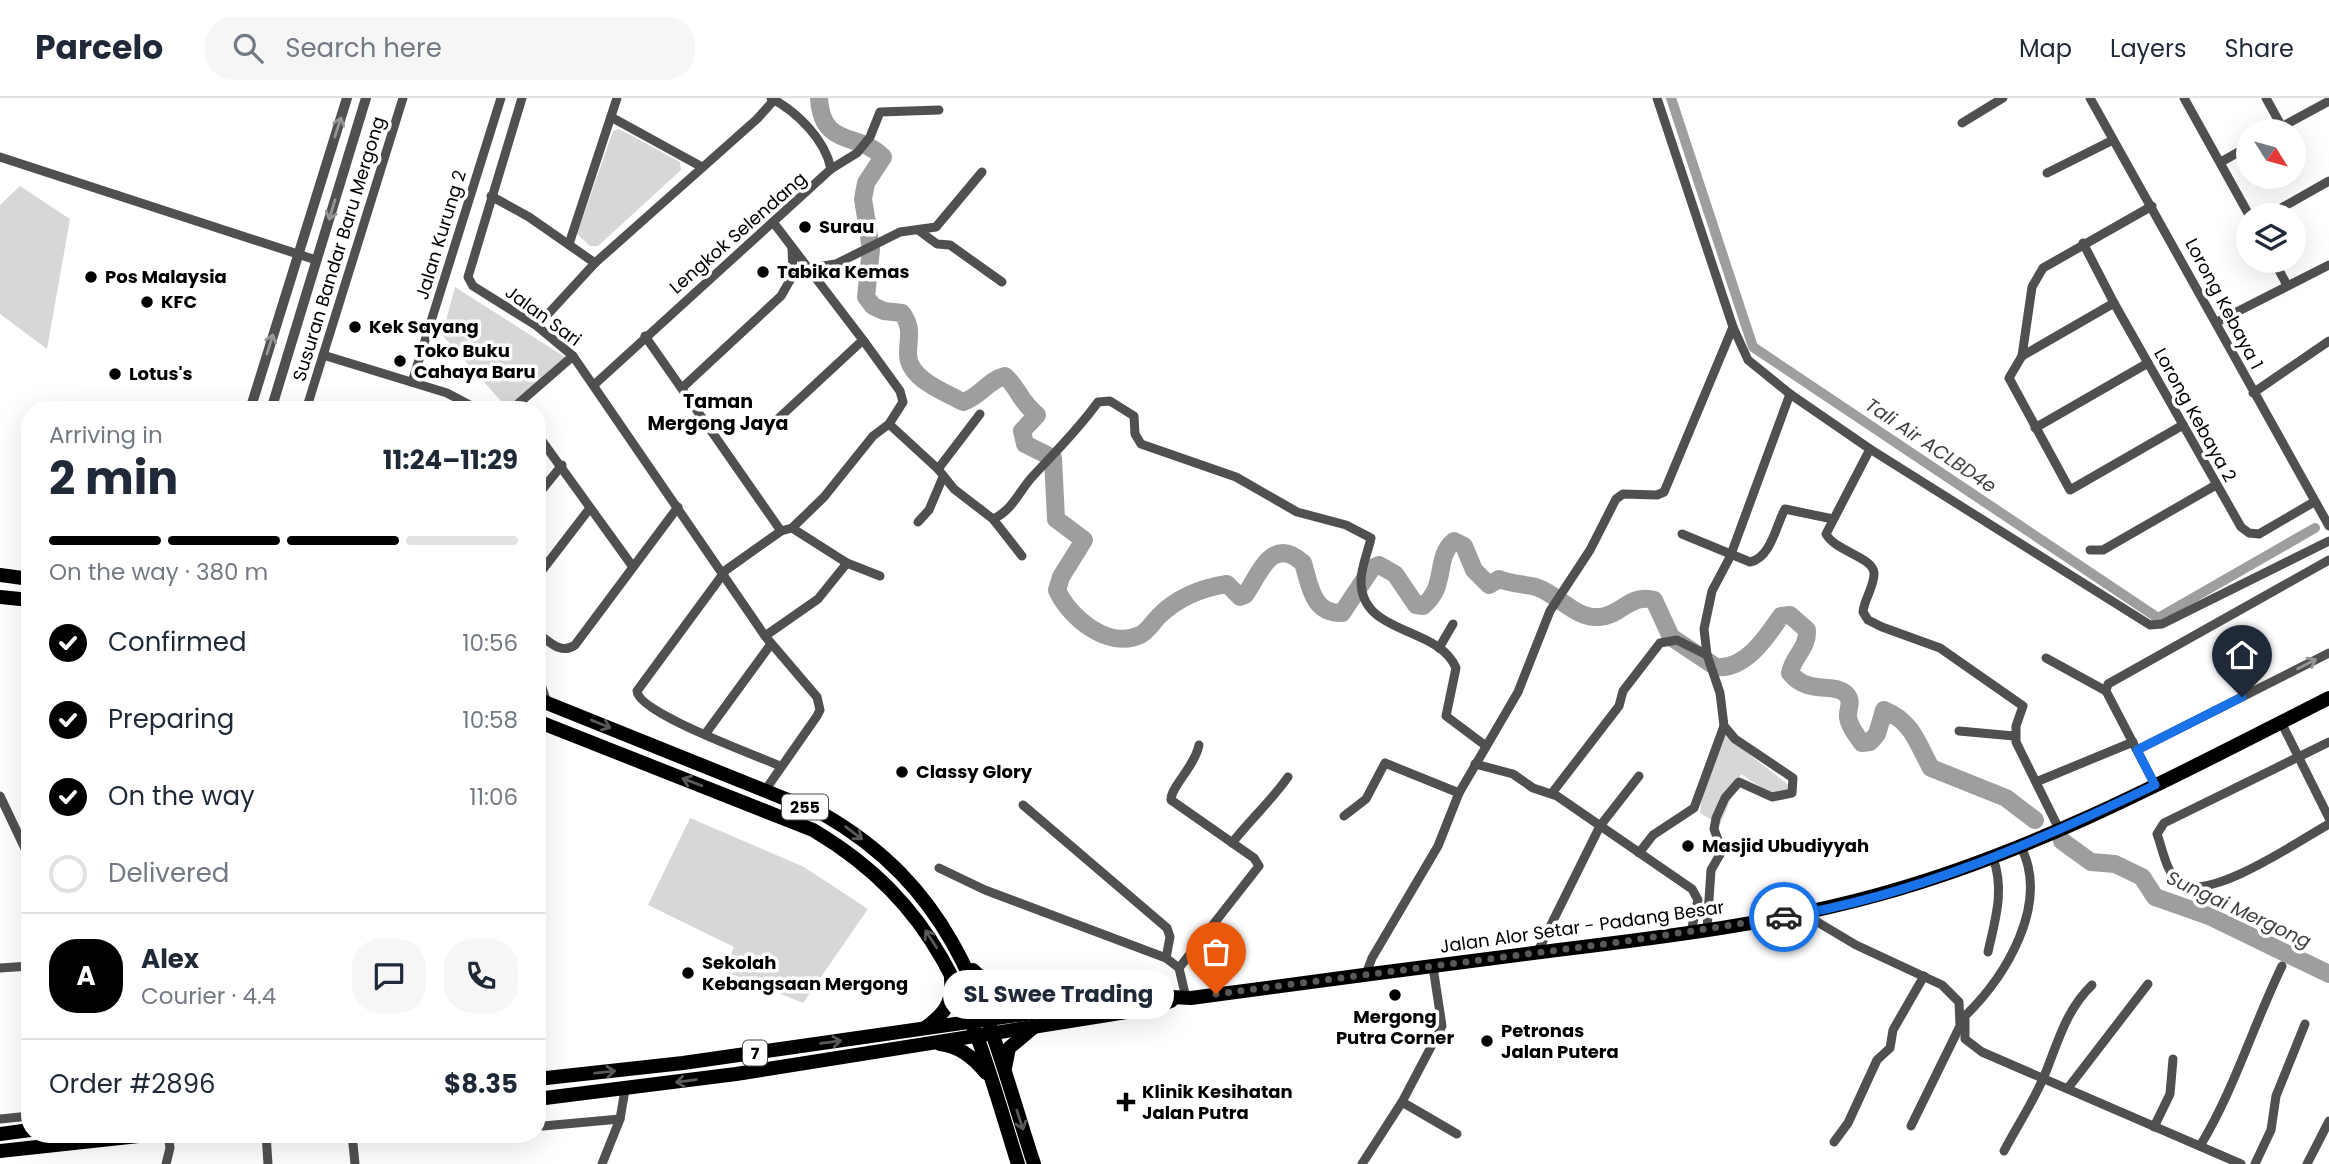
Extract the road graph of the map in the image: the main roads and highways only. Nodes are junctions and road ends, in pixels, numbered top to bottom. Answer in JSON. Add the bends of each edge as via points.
{"nodes":[{"id":1,"x":0,"y":575,"type":"edge"},
{"id":2,"x":21,"y":578,"type":"edge"},
{"id":3,"x":0,"y":597,"type":"edge"},
{"id":4,"x":21,"y":599,"type":"edge"},
{"id":5,"x":2329,"y":698,"type":"edge"},
{"id":6,"x":546,"y":703,"type":"edge"},
{"id":7,"x":546,"y":725,"type":"edge"},
{"id":8,"x":965,"y":961,"type":"junction"},
{"id":9,"x":951,"y":972,"type":"junction"},
{"id":10,"x":1036,"y":1018,"type":"junction"},
{"id":11,"x":989,"y":1026,"type":"junction"},
{"id":12,"x":974,"y":1029,"type":"junction"},
{"id":13,"x":925,"y":1035,"type":"junction"},
{"id":14,"x":998,"y":1077,"type":"junction"},
{"id":15,"x":546,"y":1078,"type":"edge"},
{"id":16,"x":546,"y":1097,"type":"edge"},
{"id":17,"x":21,"y":1131,"type":"edge"},
{"id":18,"x":0,"y":1134,"type":"edge"},
{"id":19,"x":74,"y":1143,"type":"edge"},
{"id":20,"x":0,"y":1151,"type":"edge"},
{"id":21,"x":1018,"y":1164,"type":"edge"},
{"id":22,"x":1034,"y":1164,"type":"edge"}],
"edges":[{"from":1,"to":2,"type":"main road"},
{"from":3,"to":4,"type":"main road"},
{"from":5,"to":10,"type":"main road","name":"Jalan Alor Setar - Padang Besar","number":"7","via":[[2060,831],[1882,894],[1804,914],[1433,967],[1181,998],[1150,996]]},
{"from":6,"to":8,"type":"main road","number":"255","one_way":true,"via":[[766,789],[850,829],[928,904]]},
{"from":9,"to":7,"type":"main road","number":"255","one_way":true,"via":[[914,913],[838,845],[813,830]]},
{"from":8,"to":10,"type":"main road","via":[[1003,999]]},
{"from":8,"to":11,"type":"main road","number":"255"},
{"from":9,"to":12,"type":"main road","number":"255"},
{"from":9,"to":13,"type":"main road","via":[[949,1006]]},
{"from":10,"to":11,"type":"main road","number":"7"},
{"from":10,"to":14,"type":"main road","via":[[1009,1048]]},
{"from":11,"to":12,"type":"main road","number":"7"},
{"from":11,"to":14,"type":"main road","number":"255"},
{"from":12,"to":13,"type":"main road","number":"7"},
{"from":12,"to":14,"type":"main road","number":"255"},
{"from":13,"to":14,"type":"main road","via":[[963,1051]]},
{"from":15,"to":13,"type":"main road","number":"7","one_way":true},
{"from":13,"to":16,"type":"main road","number":"7","one_way":true,"via":[[625,1090]]},
{"from":14,"to":21,"type":"main road","number":"255"},
{"from":14,"to":22,"type":"main road","number":"255","one_way":true},
{"from":17,"to":18,"type":"main road"},
{"from":19,"to":20,"type":"main road"}]}
